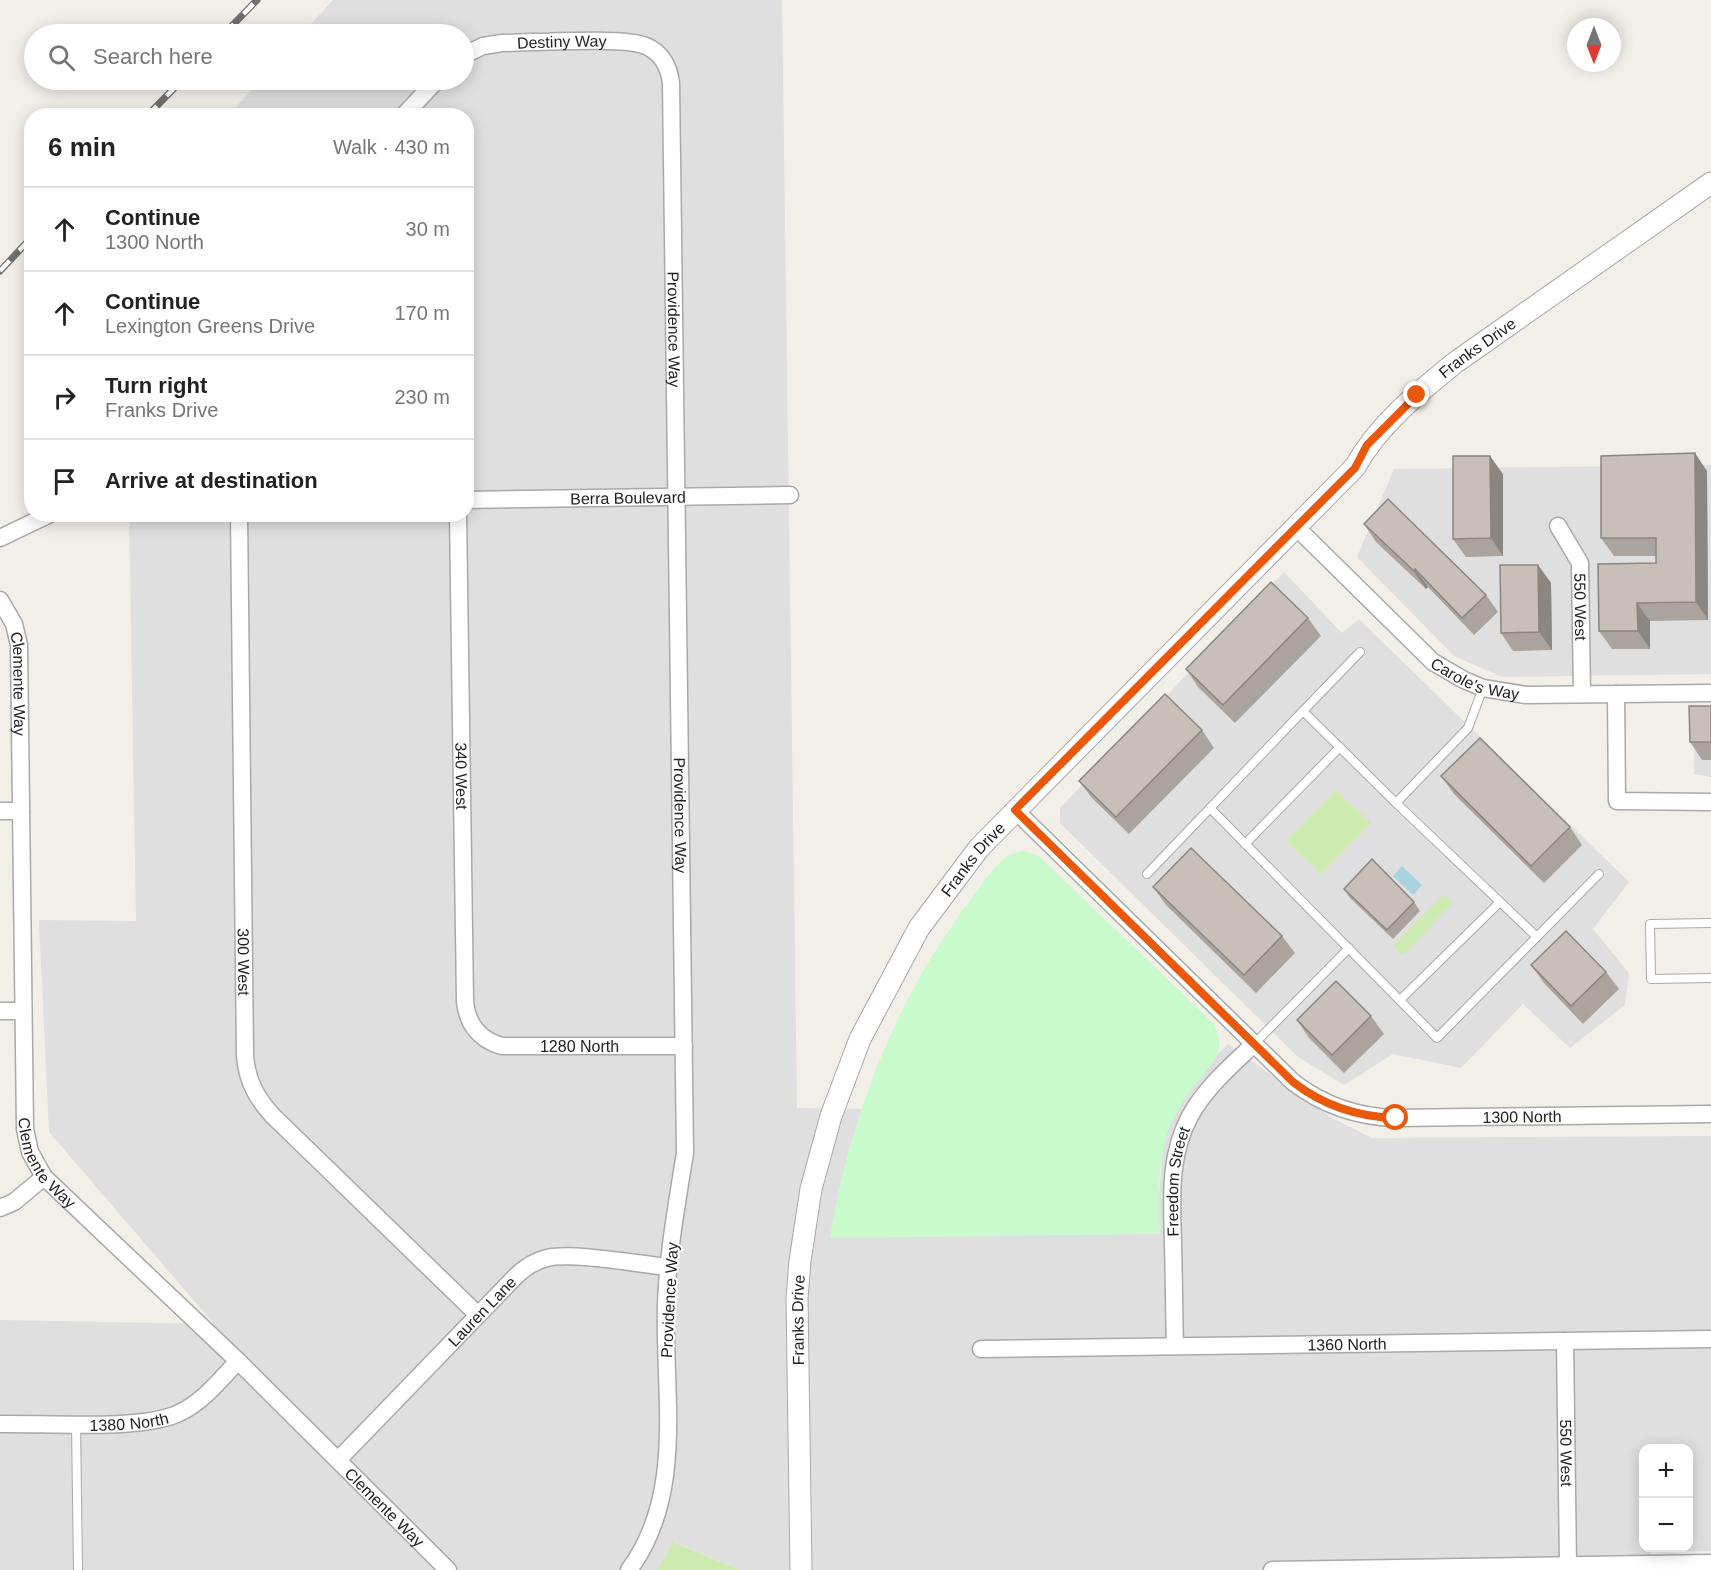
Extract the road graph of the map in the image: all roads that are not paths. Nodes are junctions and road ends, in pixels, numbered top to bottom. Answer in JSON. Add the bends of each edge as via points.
{"nodes":[{"id":1,"x":474,"y":51,"type":"edge"},
{"id":2,"x":659,"y":54,"type":"joint"},
{"id":3,"x":428,"y":90,"type":"edge"},
{"id":4,"x":411,"y":108,"type":"edge"},
{"id":5,"x":1711,"y":183,"type":"edge"},
{"id":6,"x":790,"y":495,"type":"dead end"},
{"id":7,"x":676,"y":497,"type":"junction"},
{"id":8,"x":474,"y":500,"type":"edge"},
{"id":9,"x":33,"y":522,"type":"edge"},
{"id":10,"x":239,"y":522,"type":"edge"},
{"id":11,"x":458,"y":522,"type":"edge"},
{"id":12,"x":1558,"y":526,"type":"dead end"},
{"id":13,"x":1296,"y":528,"type":"junction"},
{"id":14,"x":0,"y":537,"type":"edge"},
{"id":15,"x":0,"y":600,"type":"edge"},
{"id":16,"x":1360,"y":652,"type":"dead end"},
{"id":17,"x":1483,"y":688,"type":"junction"},
{"id":18,"x":1711,"y":693,"type":"edge"},
{"id":19,"x":1582,"y":694,"type":"junction"},
{"id":20,"x":1616,"y":694,"type":"junction"},
{"id":21,"x":1303,"y":711,"type":"junction"},
{"id":22,"x":1340,"y":747,"type":"junction"},
{"id":23,"x":1711,"y":802,"type":"edge"},
{"id":24,"x":1396,"y":803,"type":"junction"},
{"id":25,"x":1210,"y":808,"type":"junction"},
{"id":26,"x":1015,"y":810,"type":"junction"},
{"id":27,"x":0,"y":811,"type":"edge"},
{"id":28,"x":21,"y":811,"type":"junction"},
{"id":29,"x":1245,"y":844,"type":"junction"},
{"id":30,"x":1147,"y":874,"type":"dead end"},
{"id":31,"x":1599,"y":874,"type":"dead end"},
{"id":32,"x":1500,"y":902,"type":"junction"},
{"id":33,"x":1711,"y":924,"type":"edge"},
{"id":34,"x":1537,"y":937,"type":"junction"},
{"id":35,"x":1349,"y":948,"type":"junction"},
{"id":36,"x":1711,"y":978,"type":"edge"},
{"id":37,"x":1400,"y":1000,"type":"junction"},
{"id":38,"x":0,"y":1011,"type":"edge"},
{"id":39,"x":22,"y":1011,"type":"junction"},
{"id":40,"x":480,"y":1035,"type":"joint"},
{"id":41,"x":1254,"y":1044,"type":"junction"},
{"id":42,"x":684,"y":1046,"type":"junction"},
{"id":43,"x":1711,"y":1114,"type":"edge"},
{"id":44,"x":44,"y":1178,"type":"junction"},
{"id":45,"x":0,"y":1208,"type":"edge"},
{"id":46,"x":668,"y":1267,"type":"junction"},
{"id":47,"x":478,"y":1315,"type":"junction"},
{"id":48,"x":1711,"y":1339,"type":"edge"},
{"id":49,"x":1565,"y":1341,"type":"junction"},
{"id":50,"x":1175,"y":1345,"type":"junction"},
{"id":51,"x":981,"y":1349,"type":"dead end"},
{"id":52,"x":238,"y":1362,"type":"junction"},
{"id":53,"x":76,"y":1423,"type":"junction"},
{"id":54,"x":0,"y":1424,"type":"edge"},
{"id":55,"x":338,"y":1460,"type":"junction"},
{"id":56,"x":1711,"y":1563,"type":"edge"},
{"id":57,"x":1568,"y":1565,"type":"junction"},
{"id":58,"x":442,"y":1568,"type":"edge"},
{"id":59,"x":78,"y":1570,"type":"edge"},
{"id":60,"x":629,"y":1570,"type":"edge"},
{"id":61,"x":801,"y":1570,"type":"edge"},
{"id":62,"x":1272,"y":1570,"type":"edge"}],
"edges":[{"from":1,"to":2,"type":"street","name":"Destiny Way","via":[[492,44],[615,42],[644,45]]},
{"from":2,"to":7,"type":"street","name":"Providence Way","via":[[668,67],[671,83]]},
{"from":3,"to":4,"type":"street"},
{"from":5,"to":13,"type":"street","name":"Franks Drive","via":[[1439,376],[1367,445],[1355,468]]},
{"from":6,"to":7,"type":"street","name":"Berra Boulevard"},
{"from":7,"to":8,"type":"street","name":"Berra Boulevard"},
{"from":7,"to":42,"type":"street","name":"Providence Way"},
{"from":9,"to":14,"type":"street"},
{"from":10,"to":47,"type":"street","name":"300 West","via":[[248,1077],[257,1097],[273,1116]]},
{"from":11,"to":40,"type":"street","name":"340 West","via":[[465,1001],[469,1019]]},
{"from":12,"to":19,"type":"street","name":"550 West","via":[[1580,563]]},
{"from":13,"to":17,"type":"street","name":"Carole's Way","via":[[1433,662]]},
{"from":13,"to":26,"type":"street","name":"Franks Drive"},
{"from":15,"to":28,"type":"street","name":"Clemente Way","via":[[14,624],[19,645]]},
{"from":16,"to":21,"type":"lane"},
{"from":17,"to":19,"type":"street","name":"Carole's Way","via":[[1526,695]]},
{"from":17,"to":24,"type":"lane","via":[[1468,728]]},
{"from":18,"to":20,"type":"street","name":"Carole's Way"},
{"from":19,"to":20,"type":"street","name":"Carole's Way"},
{"from":20,"to":23,"type":"street","via":[[1617,801]]},
{"from":21,"to":22,"type":"lane"},
{"from":21,"to":25,"type":"lane"},
{"from":22,"to":24,"type":"lane"},
{"from":22,"to":29,"type":"lane"},
{"from":24,"to":32,"type":"lane"},
{"from":25,"to":29,"type":"lane"},
{"from":25,"to":30,"type":"lane"},
{"from":26,"to":41,"type":"street","name":"1300 North"},
{"from":26,"to":61,"type":"street","name":"Franks Drive","via":[[979,848],[919,928],[898,964],[856,1048],[820,1153],[805,1225],[797,1298]]},
{"from":27,"to":28,"type":"street"},
{"from":28,"to":39,"type":"street","name":"Clemente Way"},
{"from":29,"to":35,"type":"lane"},
{"from":31,"to":34,"type":"lane"},
{"from":32,"to":34,"type":"lane"},
{"from":32,"to":37,"type":"lane"},
{"from":33,"to":36,"type":"lane","via":[[1650,924],[1651,979]]},
{"from":34,"to":37,"type":"lane","via":[[1437,1038]]},
{"from":35,"to":37,"type":"lane"},
{"from":35,"to":41,"type":"lane"},
{"from":38,"to":39,"type":"street"},
{"from":39,"to":44,"type":"street","name":"Clemente Way","via":[[25,1129],[30,1152]]},
{"from":40,"to":42,"type":"street","name":"1280 North","via":[[494,1044],[511,1047]]},
{"from":41,"to":43,"type":"street","name":"1300 North","via":[[1310,1095],[1332,1106],[1377,1117]]},
{"from":41,"to":50,"type":"street","name":"Freedom Street","via":[[1201,1099],[1176,1152],[1172,1188]]},
{"from":42,"to":46,"type":"street","name":"Providence Way","via":[[685,1153]]},
{"from":44,"to":45,"type":"street"},
{"from":44,"to":52,"type":"street","name":"Clemente Way"},
{"from":46,"to":47,"type":"street","name":"Lauren Lane","via":[[547,1258],[522,1270]]},
{"from":46,"to":60,"type":"street","name":"Providence Way","via":[[666,1479],[657,1520]]},
{"from":47,"to":55,"type":"street","name":"Lauren Lane"},
{"from":48,"to":49,"type":"street","name":"1360 North"},
{"from":49,"to":50,"type":"street","name":"1360 North"},
{"from":49,"to":57,"type":"street","name":"550 West"},
{"from":50,"to":51,"type":"street","name":"1360 North"},
{"from":52,"to":53,"type":"street","name":"1380 North","via":[[203,1398],[166,1418]]},
{"from":52,"to":55,"type":"street","name":"Clemente Way"},
{"from":53,"to":54,"type":"street","name":"1380 North"},
{"from":53,"to":59,"type":"lane"},
{"from":55,"to":58,"type":"street","name":"Clemente Way"},
{"from":56,"to":57,"type":"street"},
{"from":57,"to":62,"type":"street"}]}
